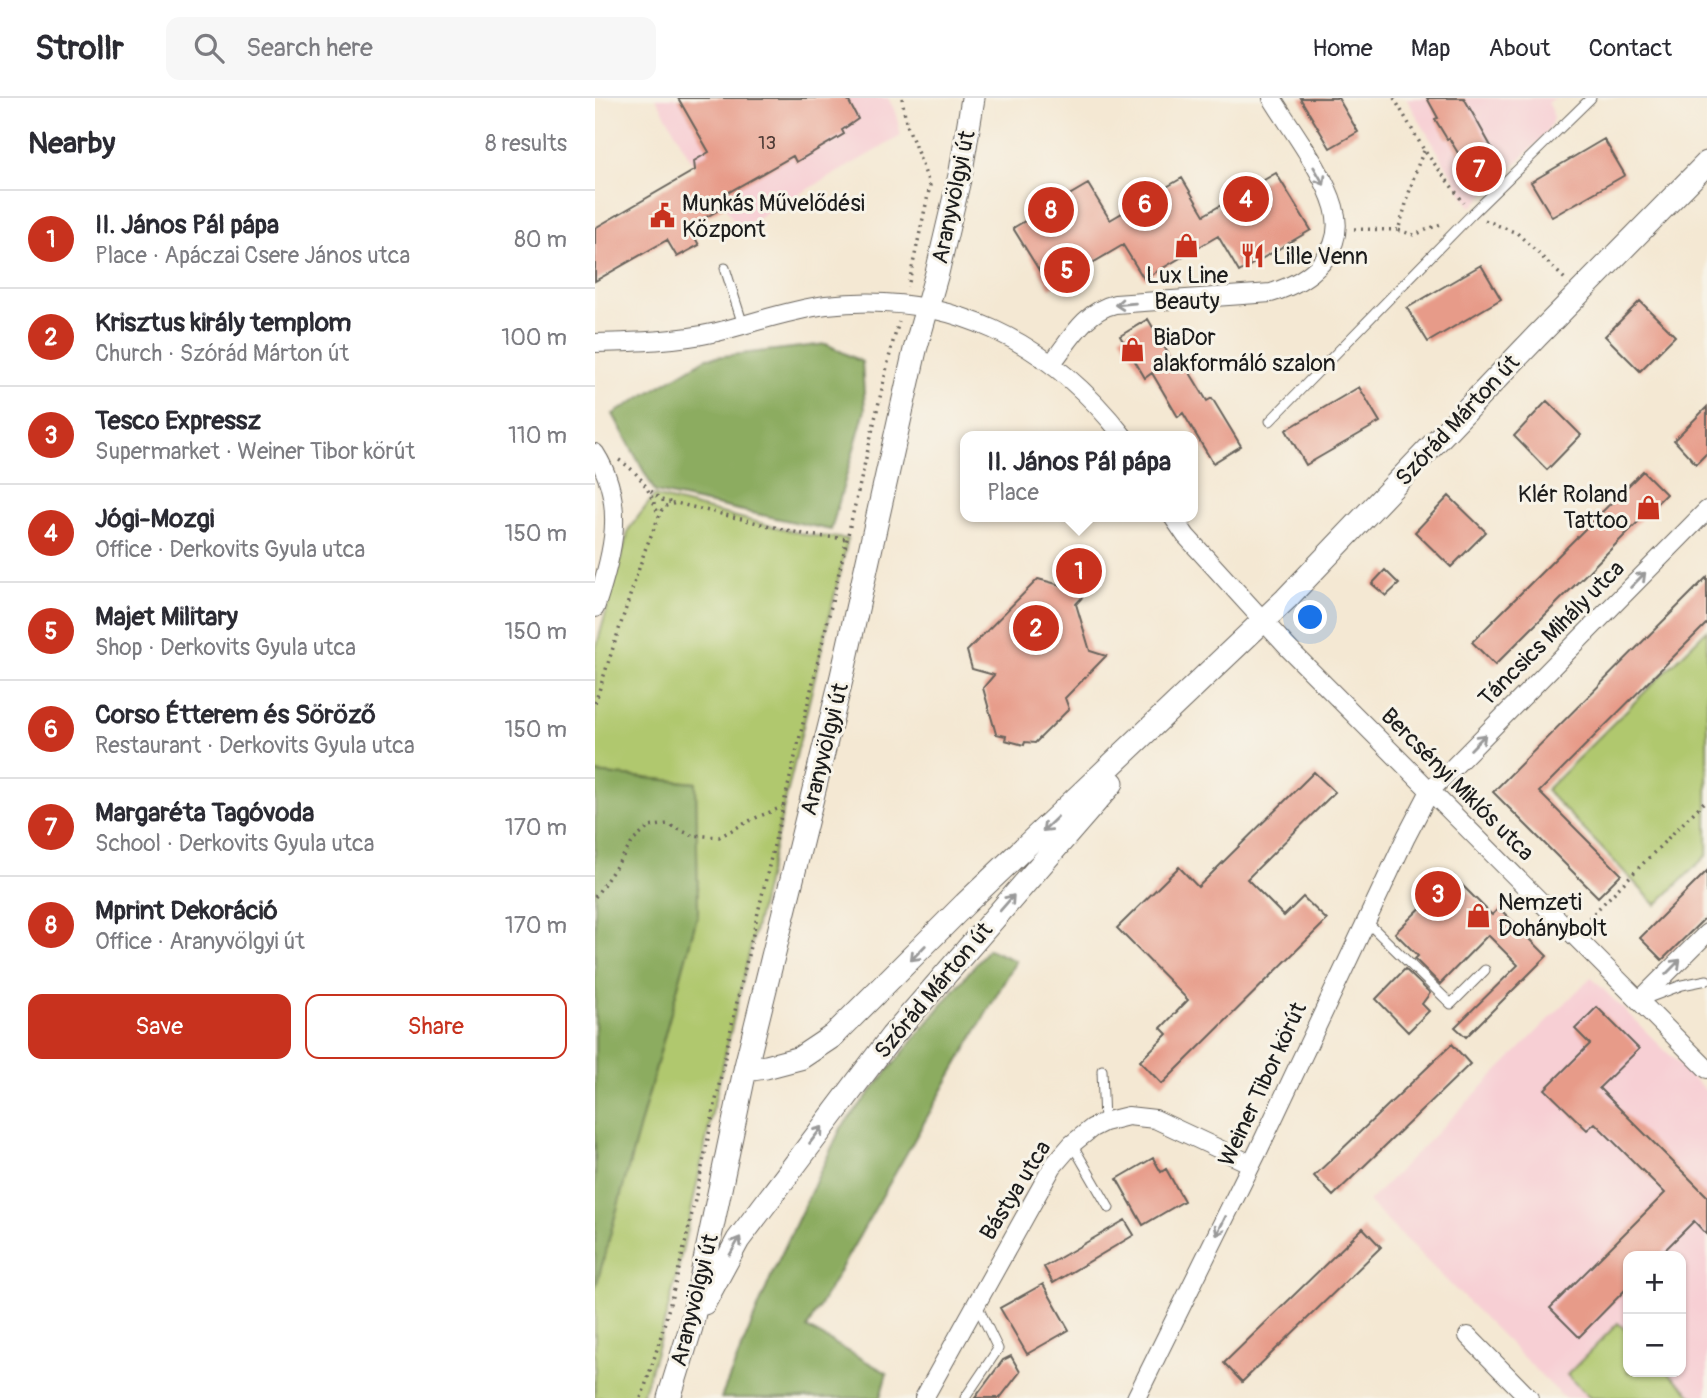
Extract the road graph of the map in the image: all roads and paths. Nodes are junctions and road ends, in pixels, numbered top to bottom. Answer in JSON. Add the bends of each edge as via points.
{"nodes":[{"id":1,"x":902,"y":98,"type":"edge"},
{"id":2,"x":973,"y":98,"type":"edge"},
{"id":3,"x":1272,"y":98,"type":"edge"},
{"id":4,"x":1394,"y":98,"type":"edge"},
{"id":5,"x":1591,"y":98,"type":"edge"},
{"id":6,"x":1424,"y":150,"type":"junction"},
{"id":7,"x":1707,"y":163,"type":"edge"},
{"id":8,"x":1472,"y":214,"type":"junction"},
{"id":9,"x":1335,"y":228,"type":"junction"},
{"id":10,"x":1398,"y":230,"type":"junction"},
{"id":11,"x":725,"y":268,"type":"dead end"},
{"id":12,"x":1579,"y":293,"type":"junction"},
{"id":13,"x":904,"y":306,"type":"junction"},
{"id":14,"x":927,"y":308,"type":"junction"},
{"id":15,"x":743,"y":325,"type":"junction"},
{"id":16,"x":595,"y":342,"type":"edge"},
{"id":17,"x":1052,"y":363,"type":"junction"},
{"id":18,"x":1270,"y":421,"type":"dead end"},
{"id":19,"x":1119,"y":431,"type":"edge"},
{"id":20,"x":595,"y":453,"type":"edge"},
{"id":21,"x":614,"y":456,"type":"dead end"},
{"id":22,"x":649,"y":489,"type":"junction"},
{"id":23,"x":676,"y":503,"type":"junction"},
{"id":24,"x":1707,"y":510,"type":"edge"},
{"id":25,"x":659,"y":516,"type":"junction"},
{"id":26,"x":1176,"y":522,"type":"edge"},
{"id":27,"x":848,"y":539,"type":"junction"},
{"id":28,"x":598,"y":592,"type":"edge"},
{"id":29,"x":595,"y":608,"type":"edge"},
{"id":30,"x":1264,"y":621,"type":"junction"},
{"id":31,"x":1206,"y":675,"type":"junction"},
{"id":32,"x":595,"y":703,"type":"edge"},
{"id":33,"x":1430,"y":791,"type":"junction"},
{"id":34,"x":1707,"y":799,"type":"edge"},
{"id":35,"x":782,"y":807,"type":"junction"},
{"id":36,"x":595,"y":897,"type":"edge"},
{"id":37,"x":1366,"y":921,"type":"junction"},
{"id":38,"x":1707,"y":933,"type":"edge"},
{"id":39,"x":1573,"y":934,"type":"junction"},
{"id":40,"x":1485,"y":970,"type":"dead end"},
{"id":41,"x":1707,"y":980,"type":"edge"},
{"id":42,"x":1639,"y":1001,"type":"junction"},
{"id":43,"x":1707,"y":1069,"type":"edge"},
{"id":44,"x":745,"y":1070,"type":"junction"},
{"id":45,"x":1102,"y":1070,"type":"dead end"},
{"id":46,"x":1104,"y":1122,"type":"junction"},
{"id":47,"x":1072,"y":1144,"type":"junction"},
{"id":48,"x":1251,"y":1164,"type":"junction"},
{"id":49,"x":1109,"y":1208,"type":"dead end"},
{"id":50,"x":977,"y":1303,"type":"junction"},
{"id":51,"x":691,"y":1327,"type":"junction"},
{"id":52,"x":1468,"y":1336,"type":"dead end"},
{"id":53,"x":641,"y":1398,"type":"edge"},
{"id":54,"x":669,"y":1398,"type":"edge"},
{"id":55,"x":924,"y":1398,"type":"edge"},
{"id":56,"x":965,"y":1398,"type":"edge"},
{"id":57,"x":1136,"y":1398,"type":"edge"},
{"id":58,"x":1529,"y":1398,"type":"edge"}],
"edges":[{"from":1,"to":13,"type":"path","via":[[930,186]]},
{"from":2,"to":14,"type":"street","name":"Aranyvölgyi út","via":[[961,171]]},
{"from":3,"to":9,"type":"street","one_way":true,"via":[[1323,182],[1334,208]]},
{"from":4,"to":6,"type":"path"},
{"from":5,"to":8,"type":"lane"},
{"from":6,"to":8,"type":"path"},
{"from":6,"to":10,"type":"path"},
{"from":7,"to":12,"type":"street","name":"Szórád Márton út"},
{"from":8,"to":10,"type":"path","via":[[1414,235]]},
{"from":8,"to":12,"type":"path","via":[[1517,233]]},
{"from":8,"to":18,"type":"lane"},
{"from":9,"to":10,"type":"path"},
{"from":9,"to":17,"type":"street","one_way":true,"via":[[1331,253],[1290,287],[1100,308]]},
{"from":11,"to":15,"type":"lane"},
{"from":12,"to":30,"type":"street","name":"Szórád Márton út"},
{"from":13,"to":14,"type":"street"},
{"from":13,"to":15,"type":"street","via":[[826,305]]},
{"from":13,"to":27,"type":"path"},
{"from":14,"to":17,"type":"street","via":[[988,325]]},
{"from":14,"to":44,"type":"street","name":"Aranyvölgyi út"},
{"from":15,"to":16,"type":"street","via":[[659,341]]},
{"from":17,"to":19,"type":"street","via":[[1081,387]]},
{"from":20,"to":28,"type":"street","via":[[614,498],[613,549]]},
{"from":21,"to":22,"type":"path","via":[[634,469]]},
{"from":22,"to":23,"type":"path","via":[[661,500]]},
{"from":22,"to":25,"type":"path"},
{"from":23,"to":25,"type":"path","via":[[663,507]]},
{"from":23,"to":27,"type":"path","via":[[807,536]]},
{"from":33,"to":24,"type":"street","name":"Táncsics Mihály utca","one_way":true},
{"from":25,"to":32,"type":"path"},
{"from":26,"to":30,"type":"street","name":"Bercsényi Miklós utca"},
{"from":27,"to":35,"type":"path"},
{"from":28,"to":29,"type":"street"},
{"from":30,"to":31,"type":"street","name":"Szórád Márton út"},
{"from":30,"to":33,"type":"street","name":"Bercsényi Miklós utca"},
{"from":31,"to":44,"type":"street","name":"Szórád Márton út","one_way":true,"via":[[833,1036],[800,1058]]},
{"from":51,"to":31,"type":"street","name":"Szórád Márton út","one_way":true,"via":[[738,1240],[893,1036]]},
{"from":33,"to":37,"type":"street","name":"Weiner Tibor körút"},
{"from":33,"to":39,"type":"street","name":"Bercsényi Miklós utca"},
{"from":34,"to":39,"type":"path"},
{"from":35,"to":36,"type":"path","via":[[719,837],[691,835],[667,824],[649,827],[634,840]]},
{"from":35,"to":53,"type":"path","via":[[688,1227]]},
{"from":37,"to":40,"type":"lane","via":[[1451,1004]]},
{"from":37,"to":48,"type":"street","name":"Weiner Tibor körút"},
{"from":42,"to":38,"type":"street","one_way":true},
{"from":39,"to":42,"type":"street","name":"Bercsényi Miklós utca"},
{"from":41,"to":42,"type":"lane"},
{"from":42,"to":43,"type":"street","name":"Bercsényi Miklós utca"},
{"from":44,"to":51,"type":"street","name":"Aranyvölgyi út"},
{"from":45,"to":46,"type":"lane"},
{"from":46,"to":47,"type":"street","name":"Bástya utca"},
{"from":46,"to":48,"type":"street","name":"Bástya utca","via":[[1128,1116],[1155,1119]]},
{"from":47,"to":49,"type":"lane"},
{"from":47,"to":50,"type":"street","name":"Bástya utca","via":[[1053,1166]]},
{"from":48,"to":57,"type":"street","name":"Weiner Tibor körút","one_way":true},
{"from":50,"to":55,"type":"street","name":"Bástya utca"},
{"from":50,"to":56,"type":"lane","via":[[999,1349]]},
{"from":51,"to":54,"type":"street","name":"Aranyvölgyi út"},
{"from":52,"to":58,"type":"street"}]}
